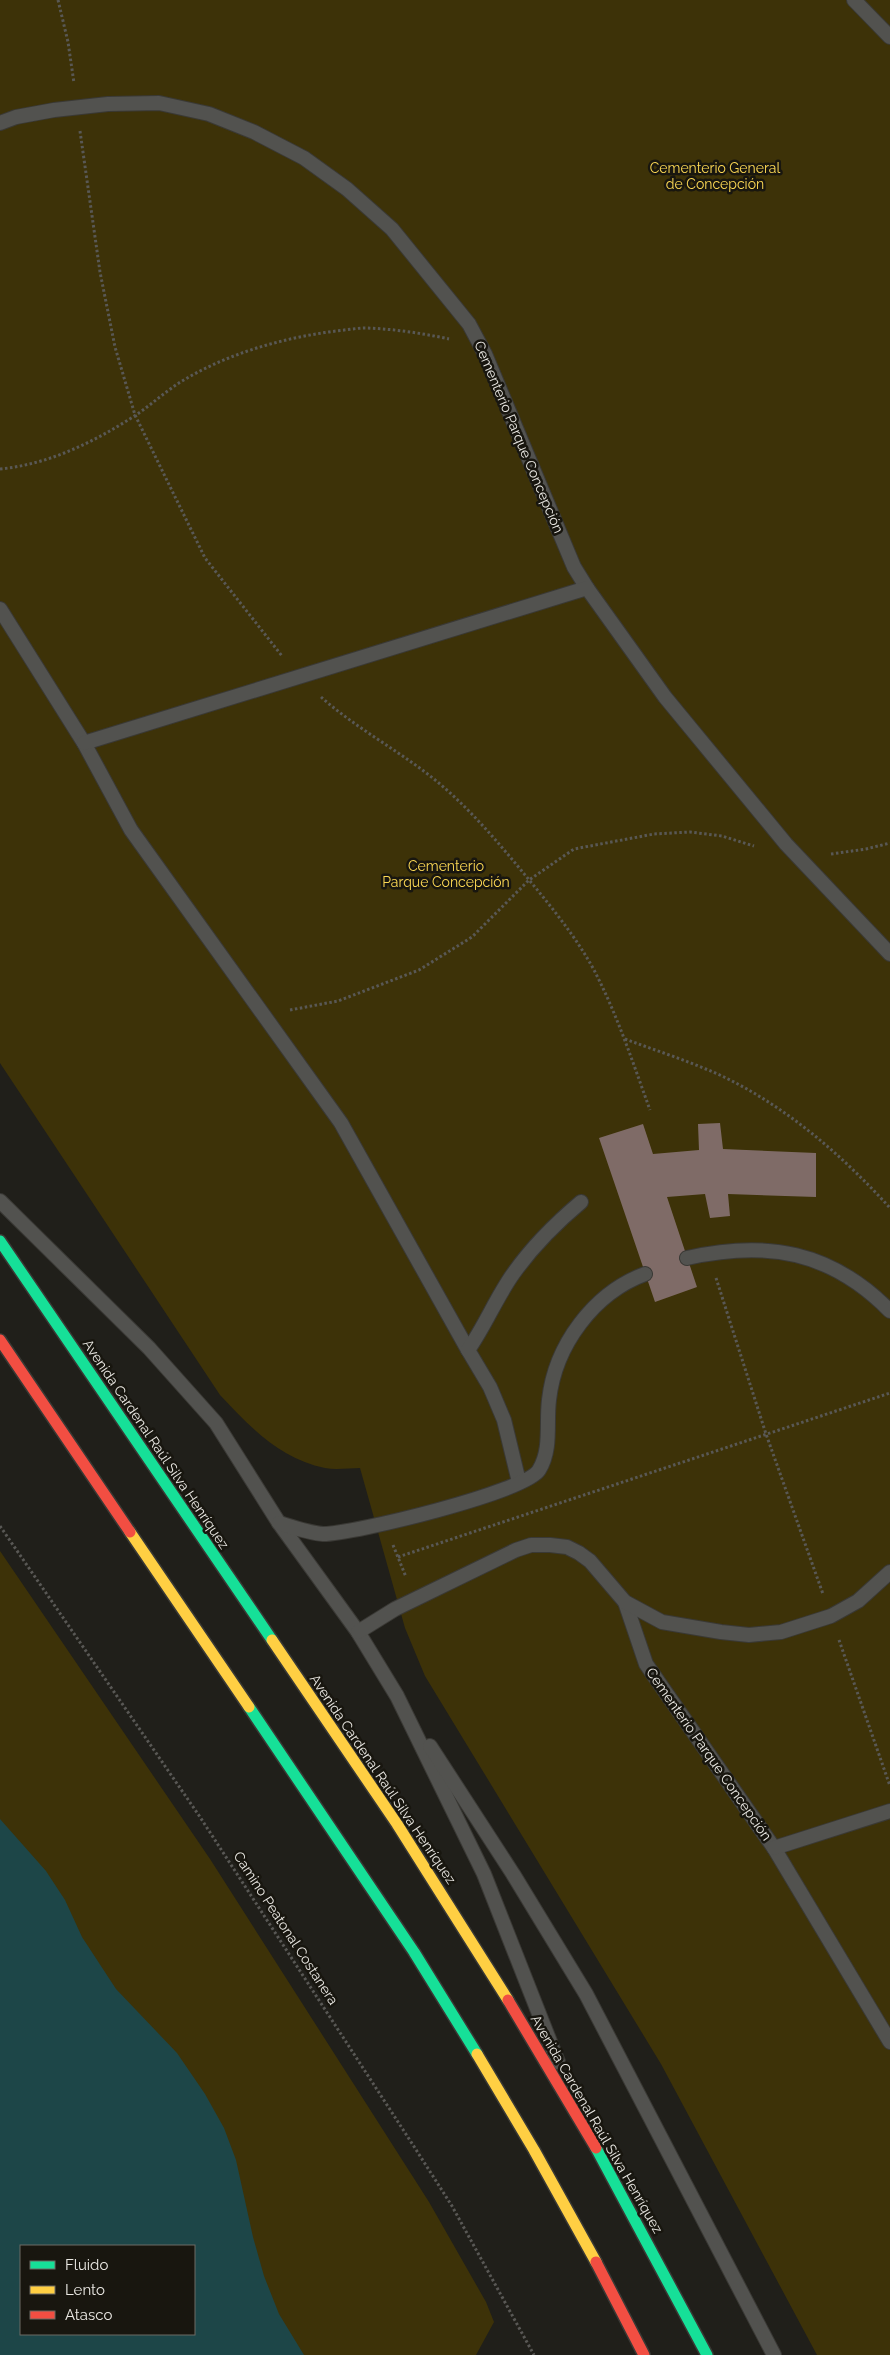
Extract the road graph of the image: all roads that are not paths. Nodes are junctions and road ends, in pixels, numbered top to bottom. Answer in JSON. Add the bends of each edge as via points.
{"nodes":[{"id":1,"x":854,"y":0,"type":"edge"},
{"id":2,"x":890,"y":37,"type":"edge"},
{"id":3,"x":0,"y":123,"type":"edge"},
{"id":4,"x":587,"y":588,"type":"junction"},
{"id":5,"x":0,"y":609,"type":"edge"},
{"id":6,"x":84,"y":743,"type":"junction"},
{"id":7,"x":890,"y":954,"type":"edge"},
{"id":8,"x":0,"y":1200,"type":"edge"},
{"id":9,"x":581,"y":1202,"type":"dead end"},
{"id":10,"x":0,"y":1241,"type":"edge"},
{"id":11,"x":687,"y":1258,"type":"dead end"},
{"id":12,"x":646,"y":1274,"type":"dead end"},
{"id":13,"x":890,"y":1311,"type":"edge"},
{"id":14,"x":0,"y":1340,"type":"edge"},
{"id":15,"x":468,"y":1350,"type":"junction"},
{"id":16,"x":519,"y":1482,"type":"junction"},
{"id":17,"x":279,"y":1523,"type":"junction"},
{"id":18,"x":890,"y":1572,"type":"edge"},
{"id":19,"x":625,"y":1602,"type":"junction"},
{"id":20,"x":358,"y":1632,"type":"junction"},
{"id":21,"x":398,"y":1696,"type":"junction"},
{"id":22,"x":890,"y":1812,"type":"edge"},
{"id":23,"x":774,"y":1848,"type":"junction"},
{"id":24,"x":890,"y":2042,"type":"edge"},
{"id":25,"x":589,"y":2137,"type":"junction"},
{"id":26,"x":644,"y":2355,"type":"edge"},
{"id":27,"x":707,"y":2355,"type":"edge"},
{"id":28,"x":774,"y":2355,"type":"edge"}],
"edges":[{"from":1,"to":2,"type":"lane"},
{"from":3,"to":4,"type":"lane","name":"Cementerio Parque Concepción","via":[[16,117],[78,107],[159,102],[209,114],[254,132],[304,158],[347,189],[392,229],[468,324],[486,354],[574,567]]},
{"from":4,"to":6,"type":"lane"},
{"from":4,"to":7,"type":"lane","name":"Cementerio Parque Concepción","via":[[665,697],[798,856]]},
{"from":5,"to":6,"type":"lane"},
{"from":6,"to":15,"type":"lane","via":[[131,830],[341,1123]]},
{"from":8,"to":17,"type":"lane","via":[[182,1383],[216,1423]]},
{"from":9,"to":15,"type":"lane","via":[[559,1220],[512,1274]]},
{"from":10,"to":25,"type":"main road","name":"Avenida Cardenal Raúl Silva Henríquez","via":[[402,1833],[522,2021]]},
{"from":11,"to":13,"type":"lane","via":[[750,1249],[805,1257],[854,1280]]},
{"from":12,"to":16,"type":"lane","via":[[628,1280],[600,1302],[572,1335],[554,1375],[545,1456],[538,1472]]},
{"from":14,"to":26,"type":"main road","via":[[414,1952],[477,2051],[537,2154]]},
{"from":15,"to":16,"type":"lane","via":[[490,1387],[504,1420]]},
{"from":16,"to":17,"type":"lane","via":[[456,1505],[366,1529],[322,1534]]},
{"from":17,"to":20,"type":"lane"},
{"from":18,"to":19,"type":"lane","name":"Cementerio Parque Concepción","via":[[858,1601],[831,1616],[781,1632],[749,1635],[662,1622]]},
{"from":19,"to":20,"type":"lane","name":"Cementerio Parque Concepción","via":[[580,1553],[550,1544],[531,1545],[416,1599]]},
{"from":19,"to":23,"type":"lane","name":"Cementerio Parque Concepción","via":[[646,1664]]},
{"from":20,"to":21,"type":"lane"},
{"from":21,"to":25,"type":"lane","via":[[484,1874]]},
{"from":21,"to":28,"type":"lane","via":[[586,1994]]},
{"from":22,"to":23,"type":"lane","name":"Cementerio Parque Concepción"},
{"from":23,"to":24,"type":"lane","name":"Cementerio Parque Concepción"},
{"from":25,"to":27,"type":"main road","name":"Avenida Cardenal Raúl Silva Henríquez"}]}
